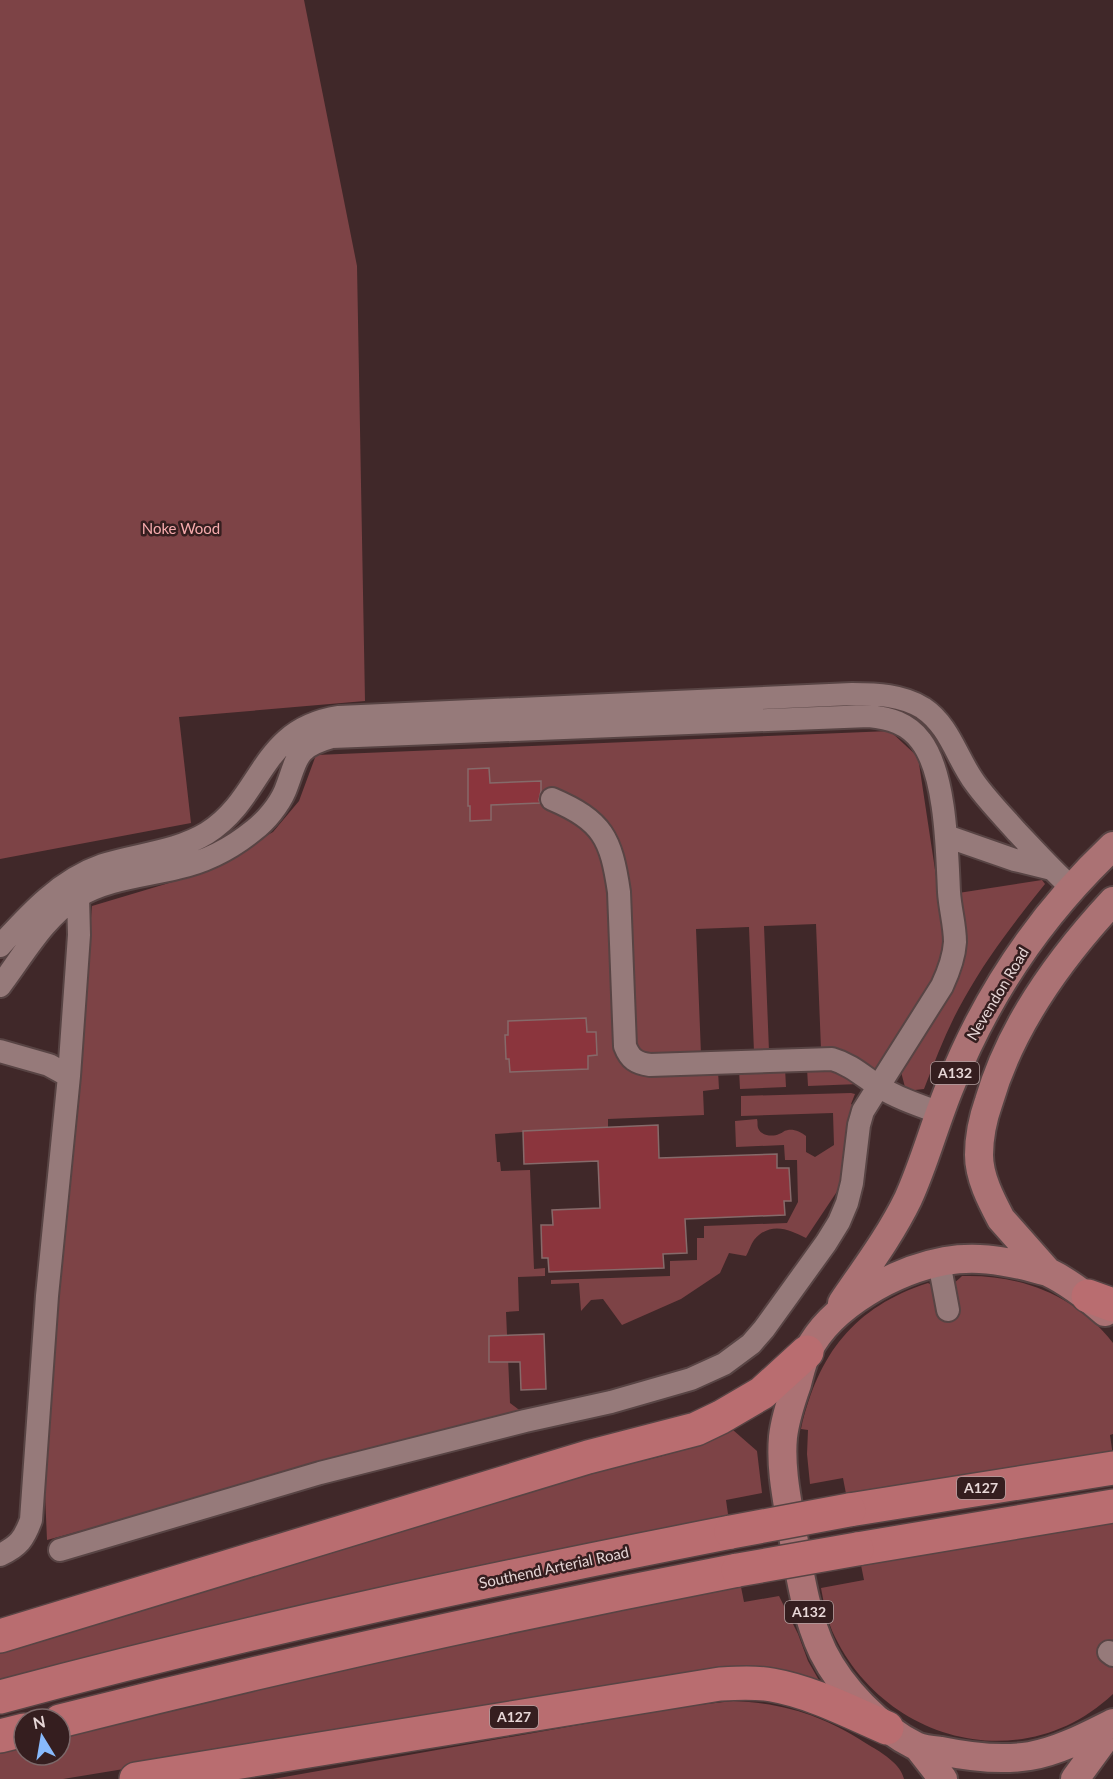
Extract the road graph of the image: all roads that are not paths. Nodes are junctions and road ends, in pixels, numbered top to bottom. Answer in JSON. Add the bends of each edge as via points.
{"nodes":[{"id":1,"x":552,"y":799,"type":"dead end"},
{"id":2,"x":946,"y":836,"type":"junction"},
{"id":3,"x":1113,"y":846,"type":"edge"},
{"id":4,"x":1062,"y":879,"type":"junction"},
{"id":5,"x":78,"y":896,"type":"junction"},
{"id":6,"x":1113,"y":901,"type":"edge"},
{"id":7,"x":0,"y":946,"type":"edge"},
{"id":8,"x":0,"y":986,"type":"edge"},
{"id":9,"x":0,"y":1051,"type":"edge"},
{"id":10,"x":69,"y":1076,"type":"junction"},
{"id":11,"x":878,"y":1086,"type":"junction"},
{"id":12,"x":939,"y":1113,"type":"junction"},
{"id":13,"x":939,"y":1262,"type":"junction"},
{"id":14,"x":1048,"y":1272,"type":"junction"},
{"id":15,"x":1100,"y":1300,"type":"edge"},
{"id":16,"x":948,"y":1310,"type":"dead end"},
{"id":17,"x":831,"y":1320,"type":"junction"},
{"id":18,"x":1113,"y":1320,"type":"edge"},
{"id":19,"x":807,"y":1352,"type":"junction"},
{"id":20,"x":1113,"y":1468,"type":"edge"},
{"id":21,"x":1113,"y":1506,"type":"edge"},
{"id":22,"x":60,"y":1550,"type":"dead end"},
{"id":23,"x":0,"y":1555,"type":"edge"},
{"id":24,"x":0,"y":1636,"type":"edge"},
{"id":25,"x":0,"y":1696,"type":"edge"},
{"id":26,"x":72,"y":1718,"type":"edge"},
{"id":27,"x":1113,"y":1725,"type":"edge"},
{"id":28,"x":887,"y":1728,"type":"junction"},
{"id":29,"x":918,"y":1747,"type":"junction"},
{"id":30,"x":136,"y":1779,"type":"edge"},
{"id":31,"x":943,"y":1779,"type":"edge"},
{"id":32,"x":1075,"y":1779,"type":"edge"}],
"edges":[{"from":1,"to":11,"type":"lane","via":[[589,818],[610,849],[619,892],[625,1046],[635,1062],[650,1065],[832,1059]]},
{"from":2,"to":4,"type":"lane"},
{"from":2,"to":5,"type":"lane","via":[[939,785],[928,752],[913,732],[883,717],[349,735],[319,741],[299,754],[277,804],[256,829],[231,846],[180,868],[116,881]]},
{"from":2,"to":11,"type":"lane","via":[[955,941],[950,970]]},
{"from":3,"to":4,"type":"main road","name":"Nevendon Road","number":"A132"},
{"from":4,"to":7,"type":"lane","via":[[979,789],[941,725],[925,709],[895,697],[852,694],[339,717],[322,719],[291,734],[236,805],[206,833],[79,875],[42,902]]},
{"from":4,"to":12,"type":"main road","name":"Nevendon Road","number":"A132","via":[[1032,937],[993,996]]},
{"from":5,"to":8,"type":"lane","via":[[47,923]]},
{"from":5,"to":10,"type":"lane"},
{"from":6,"to":14,"type":"main road","number":"A132","via":[[1049,978],[1015,1036],[997,1073],[980,1137],[982,1175],[1001,1219]]},
{"from":9,"to":10,"type":"lane","via":[[49,1065]]},
{"from":10,"to":23,"type":"lane","via":[[46,1307],[31,1520],[25,1537]]},
{"from":11,"to":12,"type":"lane"},
{"from":11,"to":22,"type":"lane","via":[[863,1111],[852,1183],[839,1222],[764,1329],[724,1364],[691,1379],[611,1402],[320,1473]]},
{"from":12,"to":17,"type":"main road","name":"Nevendon Road","number":"A132","via":[[920,1170],[897,1220]]},
{"from":13,"to":14,"type":"main road","number":"A132","via":[[999,1260]]},
{"from":13,"to":16,"type":"lane"},
{"from":13,"to":17,"type":"main road","number":"A132","via":[[890,1279]]},
{"from":14,"to":15,"type":"main road","number":"A132"},
{"from":15,"to":18,"type":"main road","number":"A132"},
{"from":17,"to":19,"type":"main road","number":"A132"},
{"from":19,"to":24,"type":"highway","via":[[762,1393],[696,1429],[588,1457]]},
{"from":19,"to":28,"type":"main road","number":"A132","via":[[783,1436],[783,1474],[800,1573],[816,1634],[833,1670]]},
{"from":20,"to":25,"type":"highway","name":"Southend Arterial Road","number":"A127","bridge":true,"via":[[849,1510],[479,1583]]},
{"from":21,"to":26,"type":"highway","bridge":true,"via":[[738,1570],[511,1616],[251,1673]]},
{"from":27,"to":29,"type":"main road","number":"A132","via":[[1030,1756],[977,1757]]},
{"from":27,"to":32,"type":"main road","number":"A132"},
{"from":28,"to":29,"type":"main road","number":"A132"},
{"from":28,"to":30,"type":"highway","number":"A127","via":[[796,1691],[773,1685],[720,1684]]},
{"from":29,"to":31,"type":"main road","number":"A132"}]}
